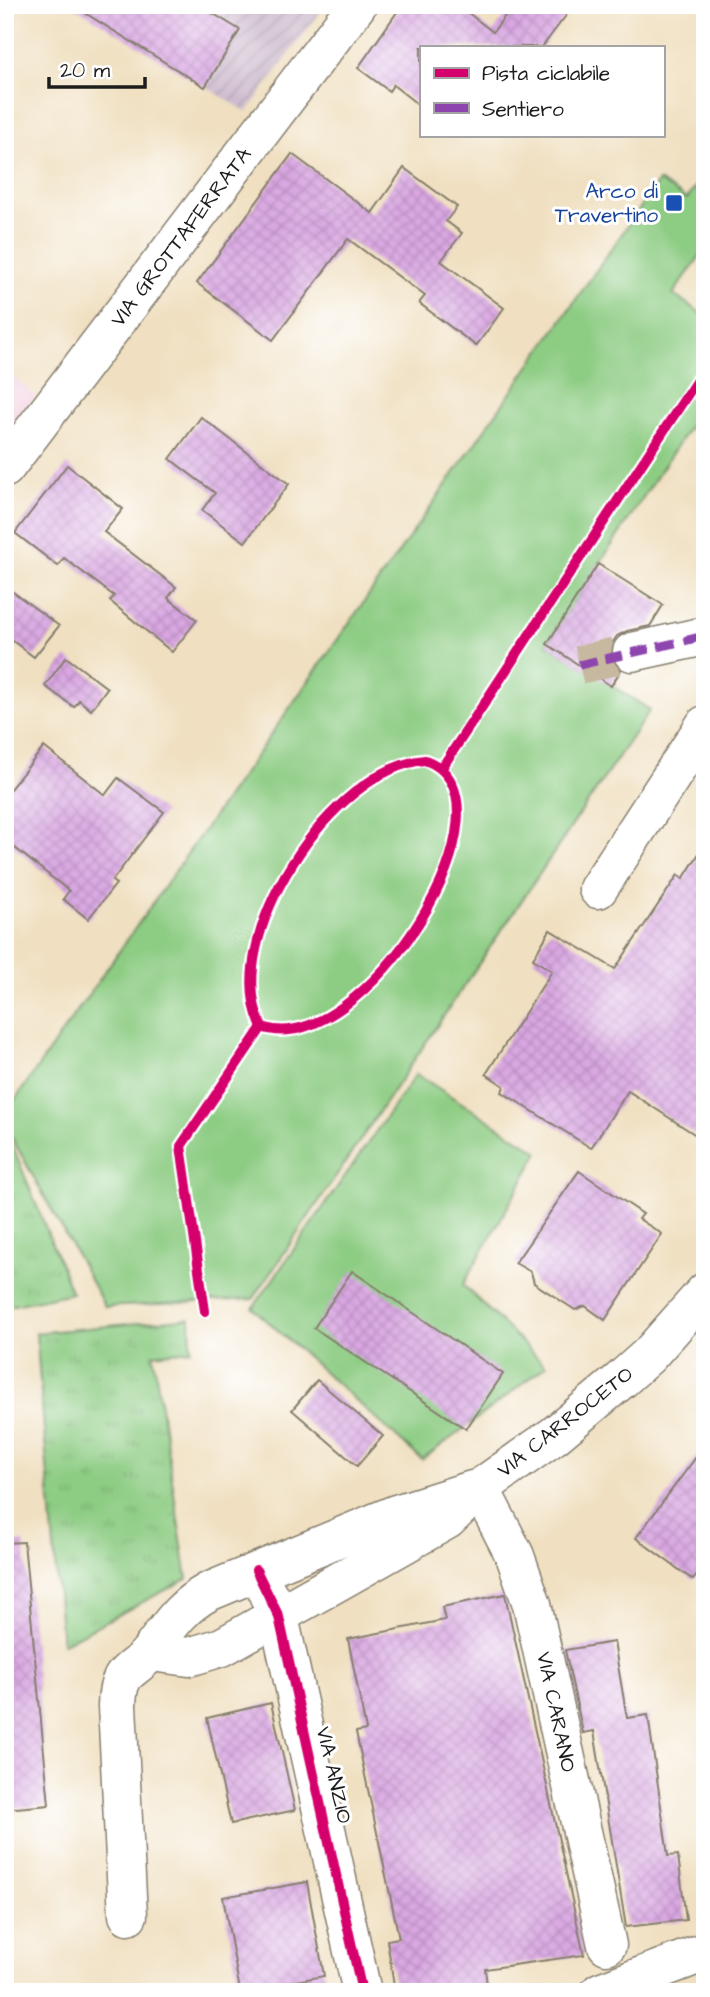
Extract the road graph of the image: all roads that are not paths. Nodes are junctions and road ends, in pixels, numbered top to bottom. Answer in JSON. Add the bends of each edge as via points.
{"nodes":[{"id":1,"x":357,"y":5,"type":"edge"},
{"id":2,"x":5,"y":468,"type":"edge"},
{"id":3,"x":691,"y":639,"type":"edge"},
{"id":4,"x":632,"y":652,"type":"tunnel mouth"},
{"id":5,"x":705,"y":725,"type":"edge"},
{"id":6,"x":598,"y":889,"type":"dead end"},
{"id":7,"x":705,"y":1292,"type":"edge"},
{"id":8,"x":480,"y":1488,"type":"junction"},
{"id":9,"x":256,"y":1570,"type":"junction"},
{"id":10,"x":279,"y":1617,"type":"junction"},
{"id":11,"x":151,"y":1652,"type":"junction"},
{"id":12,"x":128,"y":1915,"type":"dead end"},
{"id":13,"x":607,"y":1945,"type":"dead end"},
{"id":14,"x":705,"y":1952,"type":"edge"},
{"id":15,"x":362,"y":1992,"type":"edge"},
{"id":16,"x":600,"y":1992,"type":"edge"}],
"edges":[{"from":1,"to":2,"type":"street","name":"VIA GROTTAFERRATA"},
{"from":3,"to":4,"type":"street"},
{"from":5,"to":6,"type":"street"},
{"from":7,"to":8,"type":"street","name":"VIA CARROCETO","via":[[621,1380],[555,1435]]},
{"from":8,"to":9,"type":"street","name":"VIA CARROCETO","via":[[419,1506]]},
{"from":8,"to":10,"type":"street","name":"VIA CARROCETO","via":[[426,1534]]},
{"from":8,"to":13,"type":"street","name":"VIA CARANO","via":[[515,1556],[532,1604]]},
{"from":9,"to":10,"type":"street","name":"VIA ANZIO"},
{"from":9,"to":11,"type":"street","name":"VIA CARROCETO","via":[[186,1605]]},
{"from":10,"to":11,"type":"street","name":"VIA CARROCETO","via":[[208,1653],[181,1657]]},
{"from":10,"to":15,"type":"street","name":"VIA ANZIO"},
{"from":11,"to":12,"type":"street","name":"VIA CARROCETO","via":[[122,1678],[117,1698]]},
{"from":14,"to":16,"type":"street"}]}
